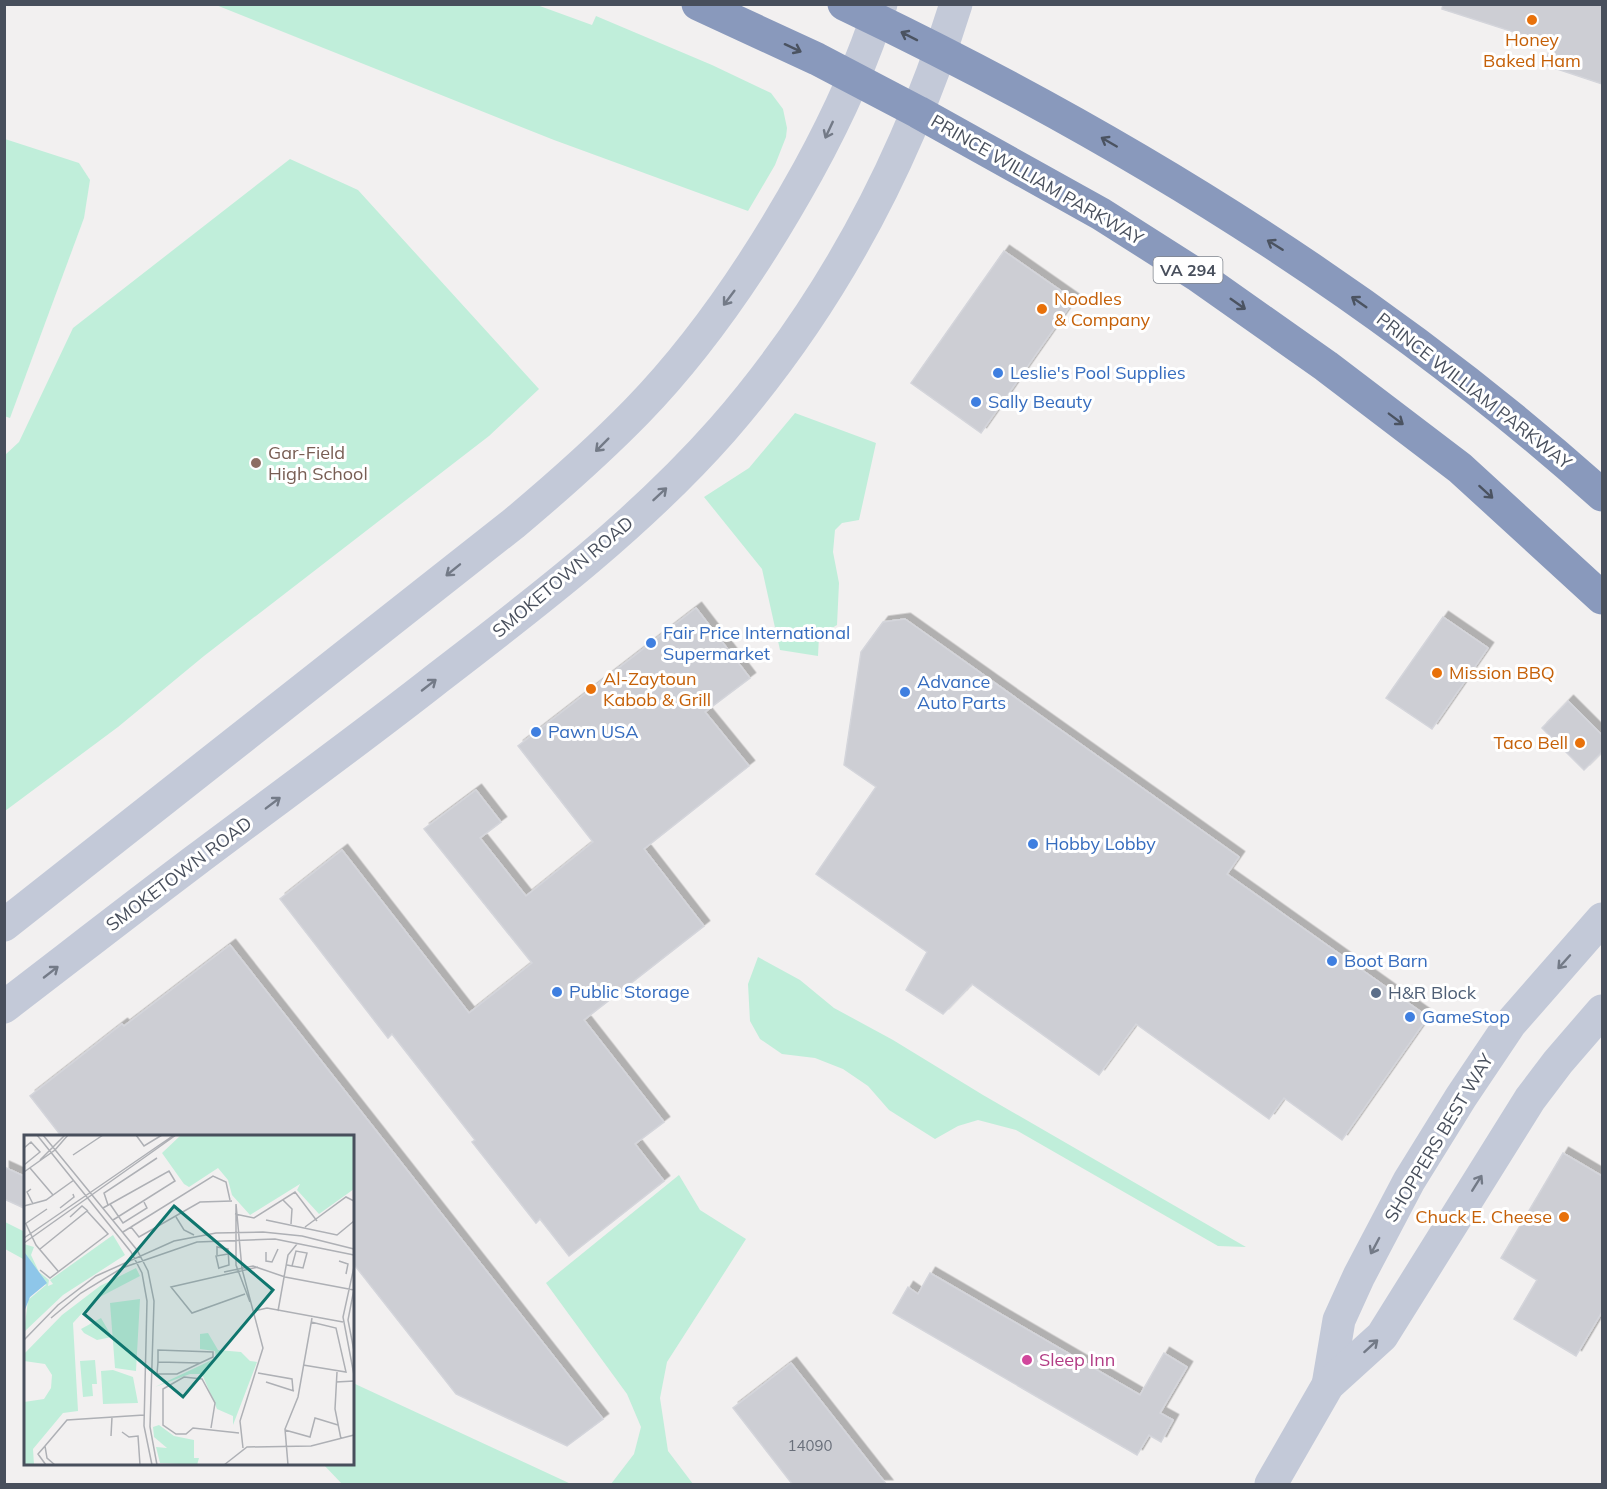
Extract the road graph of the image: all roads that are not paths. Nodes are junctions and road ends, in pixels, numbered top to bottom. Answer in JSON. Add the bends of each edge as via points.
{"nodes":[{"id":1,"x":698,"y":4,"type":"edge"},
{"id":2,"x":844,"y":4,"type":"edge"},
{"id":3,"x":956,"y":4,"type":"edge"},
{"id":4,"x":878,"y":12,"type":"edge"},
{"id":5,"x":941,"y":52,"type":"junction"},
{"id":6,"x":854,"y":77,"type":"junction"},
{"id":7,"x":918,"y":112,"type":"junction"},
{"id":8,"x":1602,"y":495,"type":"edge"},
{"id":9,"x":1602,"y":598,"type":"edge"},
{"id":10,"x":1602,"y":919,"type":"edge"},
{"id":11,"x":4,"y":925,"type":"edge"},
{"id":12,"x":4,"y":1007,"type":"edge"},
{"id":13,"x":1602,"y":1011,"type":"edge"},
{"id":14,"x":1328,"y":1385,"type":"junction"},
{"id":15,"x":1271,"y":1485,"type":"edge"}],
"edges":[{"from":1,"to":6,"type":"highway","name":"PRINCE WILLIAM PARKWAY","number":"VA 294","one_way":true},
{"from":2,"to":4,"type":"highway","name":"PRINCE WILLIAM PARKWAY"},
{"from":3,"to":5,"type":"main road","name":"SMOKETOWN ROAD"},
{"from":5,"to":4,"type":"highway","name":"PRINCE WILLIAM PARKWAY","one_way":true},
{"from":4,"to":6,"type":"main road"},
{"from":5,"to":7,"type":"main road","name":"SMOKETOWN ROAD"},
{"from":8,"to":5,"type":"highway","name":"PRINCE WILLIAM PARKWAY","one_way":true,"via":[[1424,348],[1299,259],[1055,111]]},
{"from":6,"to":7,"type":"highway","name":"PRINCE WILLIAM PARKWAY","number":"VA 294"},
{"from":6,"to":11,"type":"main road","one_way":true,"via":[[784,214],[738,285],[691,349],[581,467]]},
{"from":7,"to":9,"type":"highway","name":"PRINCE WILLIAM PARKWAY","number":"VA 294","one_way":true,"via":[[1101,214],[1197,275],[1326,366],[1460,468]]},
{"from":12,"to":7,"type":"main road","name":"SMOKETOWN ROAD","one_way":true,"via":[[499,631],[666,488],[722,429],[816,306],[879,196]]},
{"from":10,"to":14,"type":"main road","name":"SHOPPERS BEST WAY","one_way":true,"via":[[1510,1024],[1410,1180],[1339,1320]]},
{"from":14,"to":13,"type":"main road","name":"SHOPPERS BEST WAY","one_way":true,"via":[[1382,1336],[1530,1099]]},
{"from":14,"to":15,"type":"main road","name":"SHOPPERS BEST WAY"}]}
